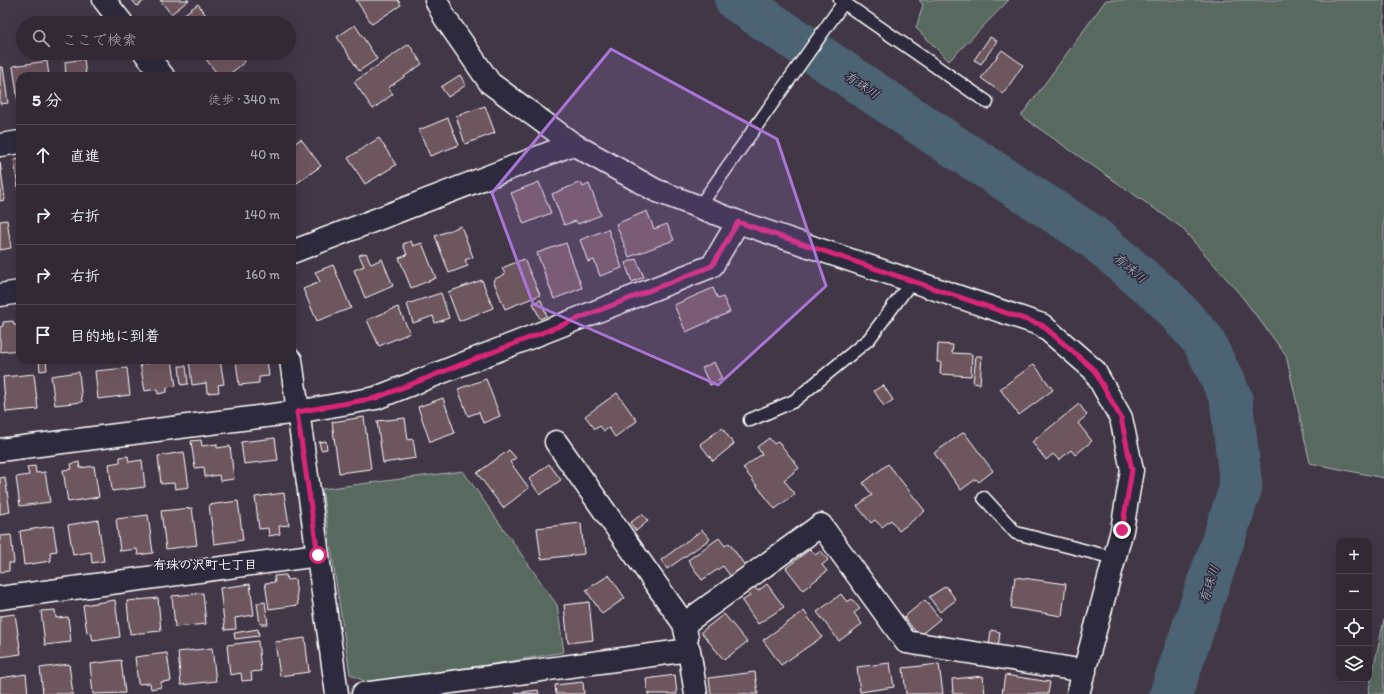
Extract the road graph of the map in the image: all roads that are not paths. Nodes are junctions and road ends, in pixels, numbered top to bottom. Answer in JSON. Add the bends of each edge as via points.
{"nodes":[{"id":1,"x":104,"y":0,"type":"edge"},
{"id":2,"x":436,"y":0,"type":"edge"},
{"id":3,"x":842,"y":1,"type":"edge"},
{"id":4,"x":117,"y":16,"type":"edge"},
{"id":5,"x":150,"y":60,"type":"edge"},
{"id":6,"x":160,"y":72,"type":"edge"},
{"id":7,"x":987,"y":102,"type":"dead end"},
{"id":8,"x":16,"y":143,"type":"edge"},
{"id":9,"x":573,"y":144,"type":"junction"},
{"id":10,"x":0,"y":145,"type":"edge"},
{"id":11,"x":699,"y":207,"type":"junction"},
{"id":12,"x":738,"y":222,"type":"junction"},
{"id":13,"x":296,"y":250,"type":"edge"},
{"id":14,"x":912,"y":281,"type":"junction"},
{"id":15,"x":16,"y":293,"type":"edge"},
{"id":16,"x":0,"y":295,"type":"edge"},
{"id":17,"x":291,"y":364,"type":"edge"},
{"id":18,"x":297,"y":412,"type":"junction"},
{"id":19,"x":750,"y":420,"type":"dead end"},
{"id":20,"x":556,"y":442,"type":"dead end"},
{"id":21,"x":0,"y":450,"type":"edge"},
{"id":22,"x":984,"y":498,"type":"dead end"},
{"id":23,"x":318,"y":555,"type":"junction"},
{"id":24,"x":1114,"y":558,"type":"junction"},
{"id":25,"x":0,"y":598,"type":"edge"},
{"id":26,"x":684,"y":624,"type":"junction"},
{"id":27,"x":689,"y":650,"type":"junction"},
{"id":28,"x":1085,"y":671,"type":"junction"},
{"id":29,"x":337,"y":694,"type":"edge"},
{"id":30,"x":363,"y":694,"type":"edge"},
{"id":31,"x":696,"y":694,"type":"edge"},
{"id":32,"x":1078,"y":694,"type":"edge"}],
"edges":[{"from":1,"to":4,"type":"street"},
{"from":2,"to":9,"type":"street","via":[[445,18],[490,83]]},
{"from":3,"to":7,"type":"lane"},
{"from":3,"to":11,"type":"lane","via":[[832,20]]},
{"from":5,"to":6,"type":"street"},
{"from":8,"to":10,"type":"street"},
{"from":9,"to":11,"type":"street","via":[[655,190]]},
{"from":9,"to":13,"type":"street"},
{"from":11,"to":12,"type":"street"},
{"from":12,"to":14,"type":"street"},
{"from":12,"to":18,"type":"street","via":[[712,266],[376,398]]},
{"from":14,"to":19,"type":"lane","via":[[869,339],[794,401]]},
{"from":14,"to":24,"type":"street","via":[[1042,325],[1094,370],[1121,418],[1132,470],[1122,530]]},
{"from":15,"to":16,"type":"street"},
{"from":17,"to":18,"type":"street"},
{"from":18,"to":21,"type":"street"},
{"from":18,"to":23,"type":"street"},
{"from":20,"to":26,"type":"street"},
{"from":22,"to":24,"type":"lane","via":[[1016,533]]},
{"from":23,"to":25,"type":"street"},
{"from":23,"to":29,"type":"street"},
{"from":24,"to":28,"type":"street"},
{"from":26,"to":27,"type":"street"},
{"from":26,"to":28,"type":"street","via":[[821,525],[906,642]]},
{"from":27,"to":30,"type":"street"},
{"from":27,"to":31,"type":"street"},
{"from":28,"to":32,"type":"street"}]}
